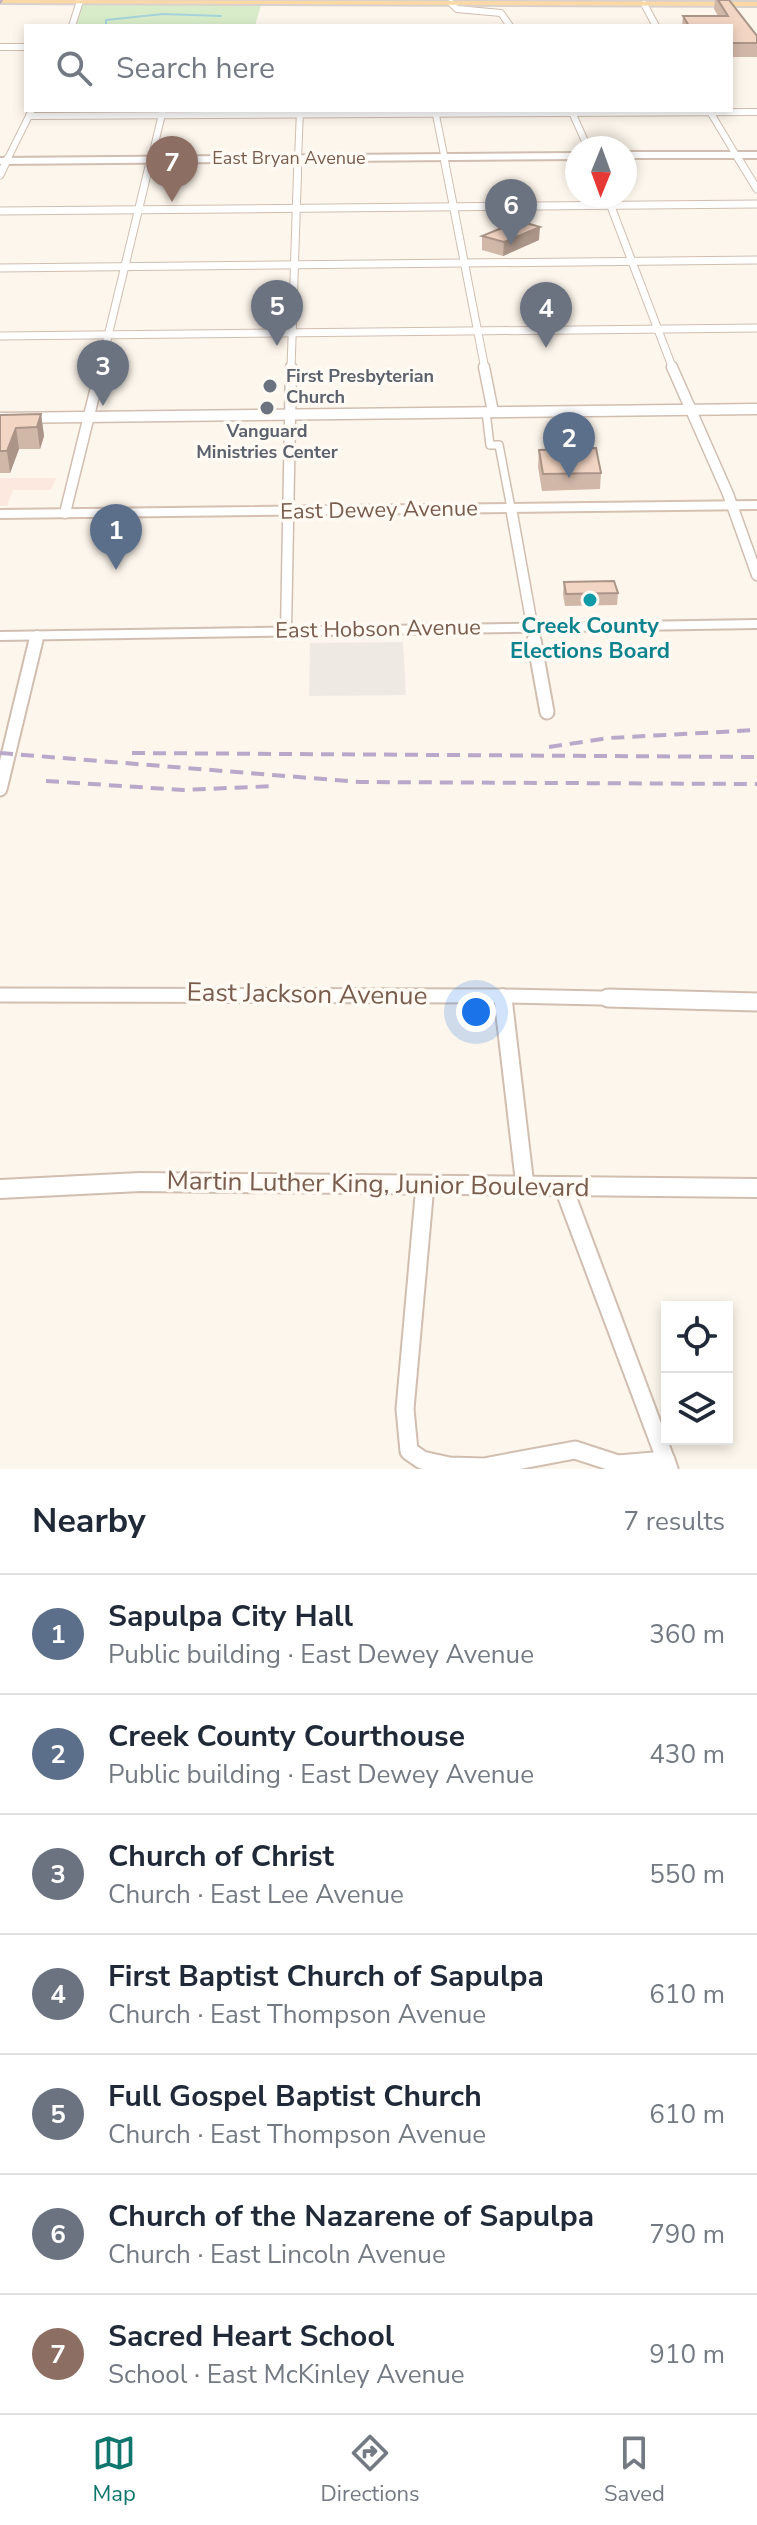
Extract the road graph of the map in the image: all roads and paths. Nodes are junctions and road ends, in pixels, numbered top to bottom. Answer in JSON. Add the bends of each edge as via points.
{"nodes":[{"id":1,"x":0,"y":1,"type":"edge"},
{"id":2,"x":80,"y":1,"type":"edge"},
{"id":3,"x":755,"y":2,"type":"edge"},
{"id":4,"x":451,"y":3,"type":"junction"},
{"id":5,"x":644,"y":4,"type":"junction"},
{"id":6,"x":73,"y":24,"type":"edge"},
{"id":7,"x":509,"y":24,"type":"edge"},
{"id":8,"x":655,"y":24,"type":"edge"},
{"id":9,"x":0,"y":47,"type":"edge"},
{"id":10,"x":24,"y":47,"type":"edge"},
{"id":11,"x":300,"y":112,"type":"edge"},
{"id":12,"x":435,"y":112,"type":"edge"},
{"id":13,"x":571,"y":112,"type":"edge"},
{"id":14,"x":710,"y":112,"type":"edge"},
{"id":15,"x":733,"y":112,"type":"edge"},
{"id":16,"x":757,"y":112,"type":"edge"},
{"id":17,"x":30,"y":113,"type":"edge"},
{"id":18,"x":162,"y":113,"type":"edge"},
{"id":19,"x":582,"y":136,"type":"edge"},
{"id":20,"x":637,"y":155,"type":"edge"},
{"id":21,"x":737,"y":155,"type":"junction"},
{"id":22,"x":757,"y":155,"type":"edge"},
{"id":23,"x":565,"y":156,"type":"edge"},
{"id":24,"x":446,"y":157,"type":"junction"},
{"id":25,"x":300,"y":158,"type":"junction"},
{"id":26,"x":154,"y":159,"type":"junction"},
{"id":27,"x":3,"y":161,"type":"edge"},
{"id":28,"x":0,"y":175,"type":"edge"},
{"id":29,"x":757,"y":189,"type":"edge"},
{"id":30,"x":637,"y":201,"type":"edge"},
{"id":31,"x":565,"y":202,"type":"edge"},
{"id":32,"x":757,"y":204,"type":"edge"},
{"id":33,"x":455,"y":206,"type":"junction"},
{"id":34,"x":298,"y":208,"type":"junction"},
{"id":35,"x":611,"y":208,"type":"edge"},
{"id":36,"x":138,"y":209,"type":"junction"},
{"id":37,"x":0,"y":211,"type":"edge"},
{"id":38,"x":757,"y":260,"type":"edge"},
{"id":39,"x":631,"y":261,"type":"junction"},
{"id":40,"x":463,"y":263,"type":"junction"},
{"id":41,"x":296,"y":265,"type":"junction"},
{"id":42,"x":123,"y":267,"type":"junction"},
{"id":43,"x":0,"y":268,"type":"edge"},
{"id":44,"x":757,"y":328,"type":"edge"},
{"id":45,"x":655,"y":329,"type":"junction"},
{"id":46,"x":475,"y":330,"type":"junction"},
{"id":47,"x":290,"y":333,"type":"junction"},
{"id":48,"x":0,"y":336,"type":"edge"},
{"id":49,"x":109,"y":336,"type":"junction"},
{"id":50,"x":692,"y":409,"type":"junction"},
{"id":51,"x":757,"y":409,"type":"edge"},
{"id":52,"x":489,"y":412,"type":"junction"},
{"id":53,"x":293,"y":414,"type":"junction"},
{"id":54,"x":87,"y":416,"type":"junction"},
{"id":55,"x":0,"y":418,"type":"edge"},
{"id":56,"x":732,"y":505,"type":"junction"},
{"id":57,"x":757,"y":505,"type":"edge"},
{"id":58,"x":511,"y":508,"type":"junction"},
{"id":59,"x":289,"y":511,"type":"junction"},
{"id":60,"x":65,"y":513,"type":"junction"},
{"id":61,"x":0,"y":514,"type":"edge"},
{"id":62,"x":757,"y":575,"type":"edge"},
{"id":63,"x":757,"y":624,"type":"edge"},
{"id":64,"x":532,"y":626,"type":"junction"},
{"id":65,"x":286,"y":631,"type":"junction"},
{"id":66,"x":0,"y":636,"type":"edge"},
{"id":67,"x":37,"y":636,"type":"junction"},
{"id":68,"x":547,"y":712,"type":"dead end"},
{"id":69,"x":0,"y":789,"type":"edge"},
{"id":70,"x":0,"y":995,"type":"edge"},
{"id":71,"x":503,"y":996,"type":"junction"},
{"id":72,"x":757,"y":1002,"type":"edge"},
{"id":73,"x":425,"y":1185,"type":"junction"},
{"id":74,"x":525,"y":1186,"type":"junction"},
{"id":75,"x":563,"y":1186,"type":"junction"},
{"id":76,"x":757,"y":1188,"type":"edge"},
{"id":77,"x":0,"y":1189,"type":"edge"},
{"id":78,"x":667,"y":1464,"type":"edge"}],
"edges":[{"from":1,"to":2,"type":"main road"},
{"from":2,"to":4,"type":"main road"},
{"from":2,"to":6,"type":"street"},
{"from":3,"to":5,"type":"main road"},
{"from":4,"to":5,"type":"main road"},
{"from":4,"to":7,"type":"street","via":[[457,9],[501,13]]},
{"from":5,"to":8,"type":"street"},
{"from":9,"to":10,"type":"street"},
{"from":11,"to":12,"type":"street"},
{"from":11,"to":18,"type":"street"},
{"from":11,"to":25,"type":"street"},
{"from":12,"to":24,"type":"street"},
{"from":13,"to":19,"type":"street"},
{"from":14,"to":21,"type":"street"},
{"from":15,"to":16,"type":"street"},
{"from":17,"to":18,"type":"street"},
{"from":17,"to":27,"type":"street"},
{"from":18,"to":26,"type":"street"},
{"from":20,"to":21,"type":"street"},
{"from":21,"to":22,"type":"street"},
{"from":21,"to":29,"type":"street"},
{"from":23,"to":24,"type":"street","name":"East Bryan Avenue"},
{"from":24,"to":25,"type":"street","name":"East Bryan Avenue"},
{"from":24,"to":33,"type":"street"},
{"from":25,"to":26,"type":"street","name":"East Bryan Avenue"},
{"from":25,"to":34,"type":"street"},
{"from":26,"to":27,"type":"street","name":"East Bryan Avenue"},
{"from":26,"to":36,"type":"street"},
{"from":27,"to":28,"type":"street"},
{"from":30,"to":32,"type":"street"},
{"from":31,"to":33,"type":"street"},
{"from":33,"to":34,"type":"street"},
{"from":33,"to":40,"type":"street"},
{"from":34,"to":36,"type":"street"},
{"from":34,"to":41,"type":"street"},
{"from":35,"to":39,"type":"street"},
{"from":36,"to":37,"type":"street"},
{"from":36,"to":42,"type":"street"},
{"from":38,"to":39,"type":"street"},
{"from":39,"to":40,"type":"street"},
{"from":39,"to":45,"type":"street"},
{"from":40,"to":41,"type":"street"},
{"from":40,"to":46,"type":"street"},
{"from":41,"to":42,"type":"street"},
{"from":41,"to":47,"type":"street"},
{"from":42,"to":43,"type":"street"},
{"from":42,"to":49,"type":"street"},
{"from":44,"to":45,"type":"street"},
{"from":45,"to":46,"type":"street"},
{"from":45,"to":50,"type":"street"},
{"from":46,"to":47,"type":"street"},
{"from":46,"to":52,"type":"street"},
{"from":47,"to":49,"type":"street"},
{"from":47,"to":53,"type":"street"},
{"from":48,"to":49,"type":"street"},
{"from":49,"to":54,"type":"street"},
{"from":50,"to":51,"type":"street"},
{"from":50,"to":52,"type":"street"},
{"from":50,"to":56,"type":"street"},
{"from":52,"to":53,"type":"street"},
{"from":52,"to":58,"type":"street","via":[[490,445],[499,445]]},
{"from":53,"to":54,"type":"street"},
{"from":53,"to":59,"type":"street"},
{"from":54,"to":55,"type":"street"},
{"from":54,"to":60,"type":"street"},
{"from":56,"to":57,"type":"main road","name":"East Dewey Avenue"},
{"from":56,"to":58,"type":"main road","name":"East Dewey Avenue"},
{"from":56,"to":62,"type":"street"},
{"from":58,"to":59,"type":"main road","name":"East Dewey Avenue"},
{"from":58,"to":64,"type":"street"},
{"from":59,"to":60,"type":"main road","name":"East Dewey Avenue"},
{"from":59,"to":65,"type":"street"},
{"from":60,"to":61,"type":"main road","name":"East Dewey Avenue"},
{"from":63,"to":64,"type":"street","name":"East Hobson Avenue"},
{"from":64,"to":65,"type":"street","name":"East Hobson Avenue"},
{"from":64,"to":68,"type":"street"},
{"from":65,"to":67,"type":"street","name":"East Hobson Avenue"},
{"from":66,"to":67,"type":"street","name":"East Hobson Avenue"},
{"from":67,"to":69,"type":"street"},
{"from":70,"to":71,"type":"street","name":"East Jackson Avenue"},
{"from":71,"to":72,"type":"street","name":"East Jackson Avenue"},
{"from":71,"to":74,"type":"street"},
{"from":73,"to":74,"type":"street","name":"Martin Luther King, Junior Boulevard"},
{"from":73,"to":77,"type":"street","name":"Martin Luther King, Junior Boulevard","via":[[140,1182]]},
{"from":73,"to":78,"type":"street","via":[[405,1409],[409,1451],[449,1466],[484,1467],[575,1450],[618,1464]]},
{"from":74,"to":75,"type":"street","name":"Martin Luther King, Junior Boulevard"},
{"from":75,"to":76,"type":"street","name":"Martin Luther King, Junior Boulevard"},
{"from":75,"to":78,"type":"street"}]}
